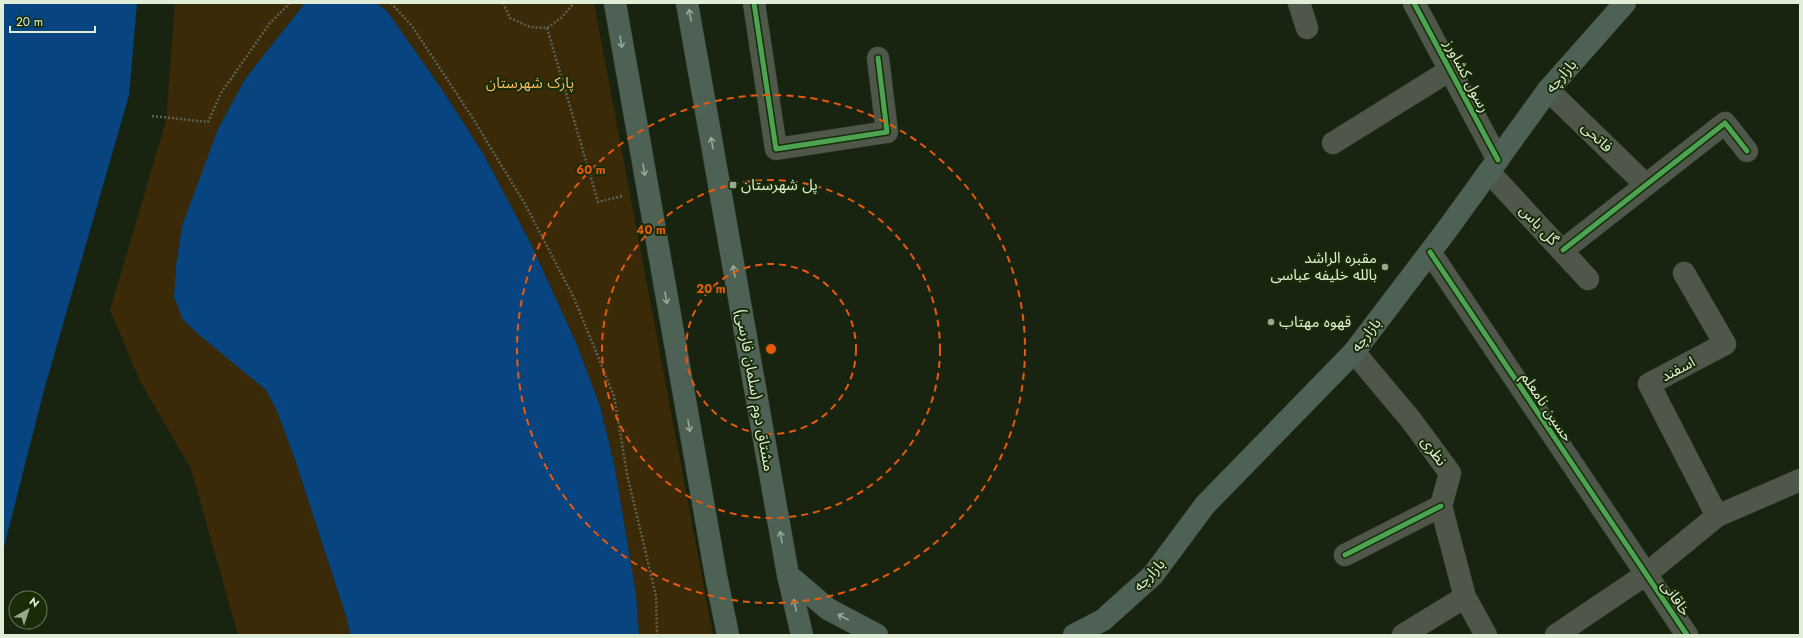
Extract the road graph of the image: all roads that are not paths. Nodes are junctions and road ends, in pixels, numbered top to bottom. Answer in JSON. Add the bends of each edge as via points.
{"nodes":[{"id":1,"x":615,"y":3,"type":"edge"},
{"id":2,"x":687,"y":3,"type":"edge"},
{"id":3,"x":754,"y":3,"type":"edge"},
{"id":4,"x":1299,"y":3,"type":"edge"},
{"id":5,"x":1414,"y":3,"type":"edge"},
{"id":6,"x":1617,"y":6,"type":"edge"},
{"id":7,"x":1307,"y":28,"type":"dead end"},
{"id":8,"x":878,"y":58,"type":"dead end"},
{"id":9,"x":1450,"y":70,"type":"junction"},
{"id":10,"x":1548,"y":90,"type":"junction"},
{"id":11,"x":1333,"y":143,"type":"dead end"},
{"id":12,"x":1747,"y":151,"type":"dead end"},
{"id":13,"x":1494,"y":166,"type":"junction"},
{"id":14,"x":1645,"y":184,"type":"junction"},
{"id":15,"x":1563,"y":250,"type":"junction"},
{"id":16,"x":1430,"y":252,"type":"junction"},
{"id":17,"x":1684,"y":274,"type":"dead end"},
{"id":18,"x":1588,"y":279,"type":"dead end"},
{"id":19,"x":1354,"y":352,"type":"junction"},
{"id":20,"x":1800,"y":480,"type":"edge"},
{"id":21,"x":1441,"y":506,"type":"junction"},
{"id":22,"x":1717,"y":516,"type":"junction"},
{"id":23,"x":1345,"y":555,"type":"dead end"},
{"id":24,"x":788,"y":575,"type":"junction"},
{"id":25,"x":1645,"y":575,"type":"junction"},
{"id":26,"x":1465,"y":598,"type":"junction"},
{"id":27,"x":728,"y":635,"type":"edge"},
{"id":28,"x":802,"y":635,"type":"edge"},
{"id":29,"x":878,"y":635,"type":"edge"},
{"id":30,"x":1074,"y":635,"type":"edge"},
{"id":31,"x":1403,"y":635,"type":"edge"},
{"id":32,"x":1486,"y":635,"type":"edge"},
{"id":33,"x":1556,"y":635,"type":"edge"},
{"id":34,"x":1687,"y":635,"type":"edge"}],
"edges":[{"from":1,"to":27,"type":"main road","one_way":true},
{"from":24,"to":2,"type":"main road","name":"مشتاق دوم (سلمان فارسی)","one_way":true},
{"from":3,"to":8,"type":"street","via":[[776,149],[887,132]]},
{"from":4,"to":7,"type":"street"},
{"from":5,"to":9,"type":"street","name":"رسول کشاورز"},
{"from":6,"to":10,"type":"main road","name":"بازارچه"},
{"from":9,"to":11,"type":"street"},
{"from":9,"to":13,"type":"street","name":"رسول کشاورز"},
{"from":10,"to":13,"type":"main road","name":"بازارچه"},
{"from":10,"to":14,"type":"street","name":"فاتحی"},
{"from":12,"to":14,"type":"street","via":[[1725,123]]},
{"from":13,"to":15,"type":"street","name":"گل یاس"},
{"from":13,"to":16,"type":"main road","name":"بازارچه"},
{"from":14,"to":15,"type":"street"},
{"from":15,"to":18,"type":"street","name":"گل یاس"},
{"from":16,"to":19,"type":"main road","name":"بازارچه"},
{"from":16,"to":25,"type":"street","name":"حسین نامعلم"},
{"from":17,"to":22,"type":"street","name":"اسفند","via":[[1724,344],[1649,384]]},
{"from":19,"to":21,"type":"street","name":"نظری","via":[[1411,420],[1450,473]]},
{"from":19,"to":30,"type":"main road","name":"بازارچه","via":[[1205,505],[1153,575],[1103,620]]},
{"from":20,"to":22,"type":"street"},
{"from":21,"to":23,"type":"street"},
{"from":21,"to":26,"type":"street","name":"نظری"},
{"from":22,"to":25,"type":"street"},
{"from":28,"to":24,"type":"main road","name":"مشتاق دوم (سلمان فارسی)","one_way":true},
{"from":29,"to":24,"type":"main road","one_way":true,"via":[[828,610]]},
{"from":25,"to":33,"type":"street"},
{"from":25,"to":34,"type":"street","name":"خاقانی"},
{"from":26,"to":31,"type":"street"},
{"from":26,"to":32,"type":"street","name":"نظری"}]}
